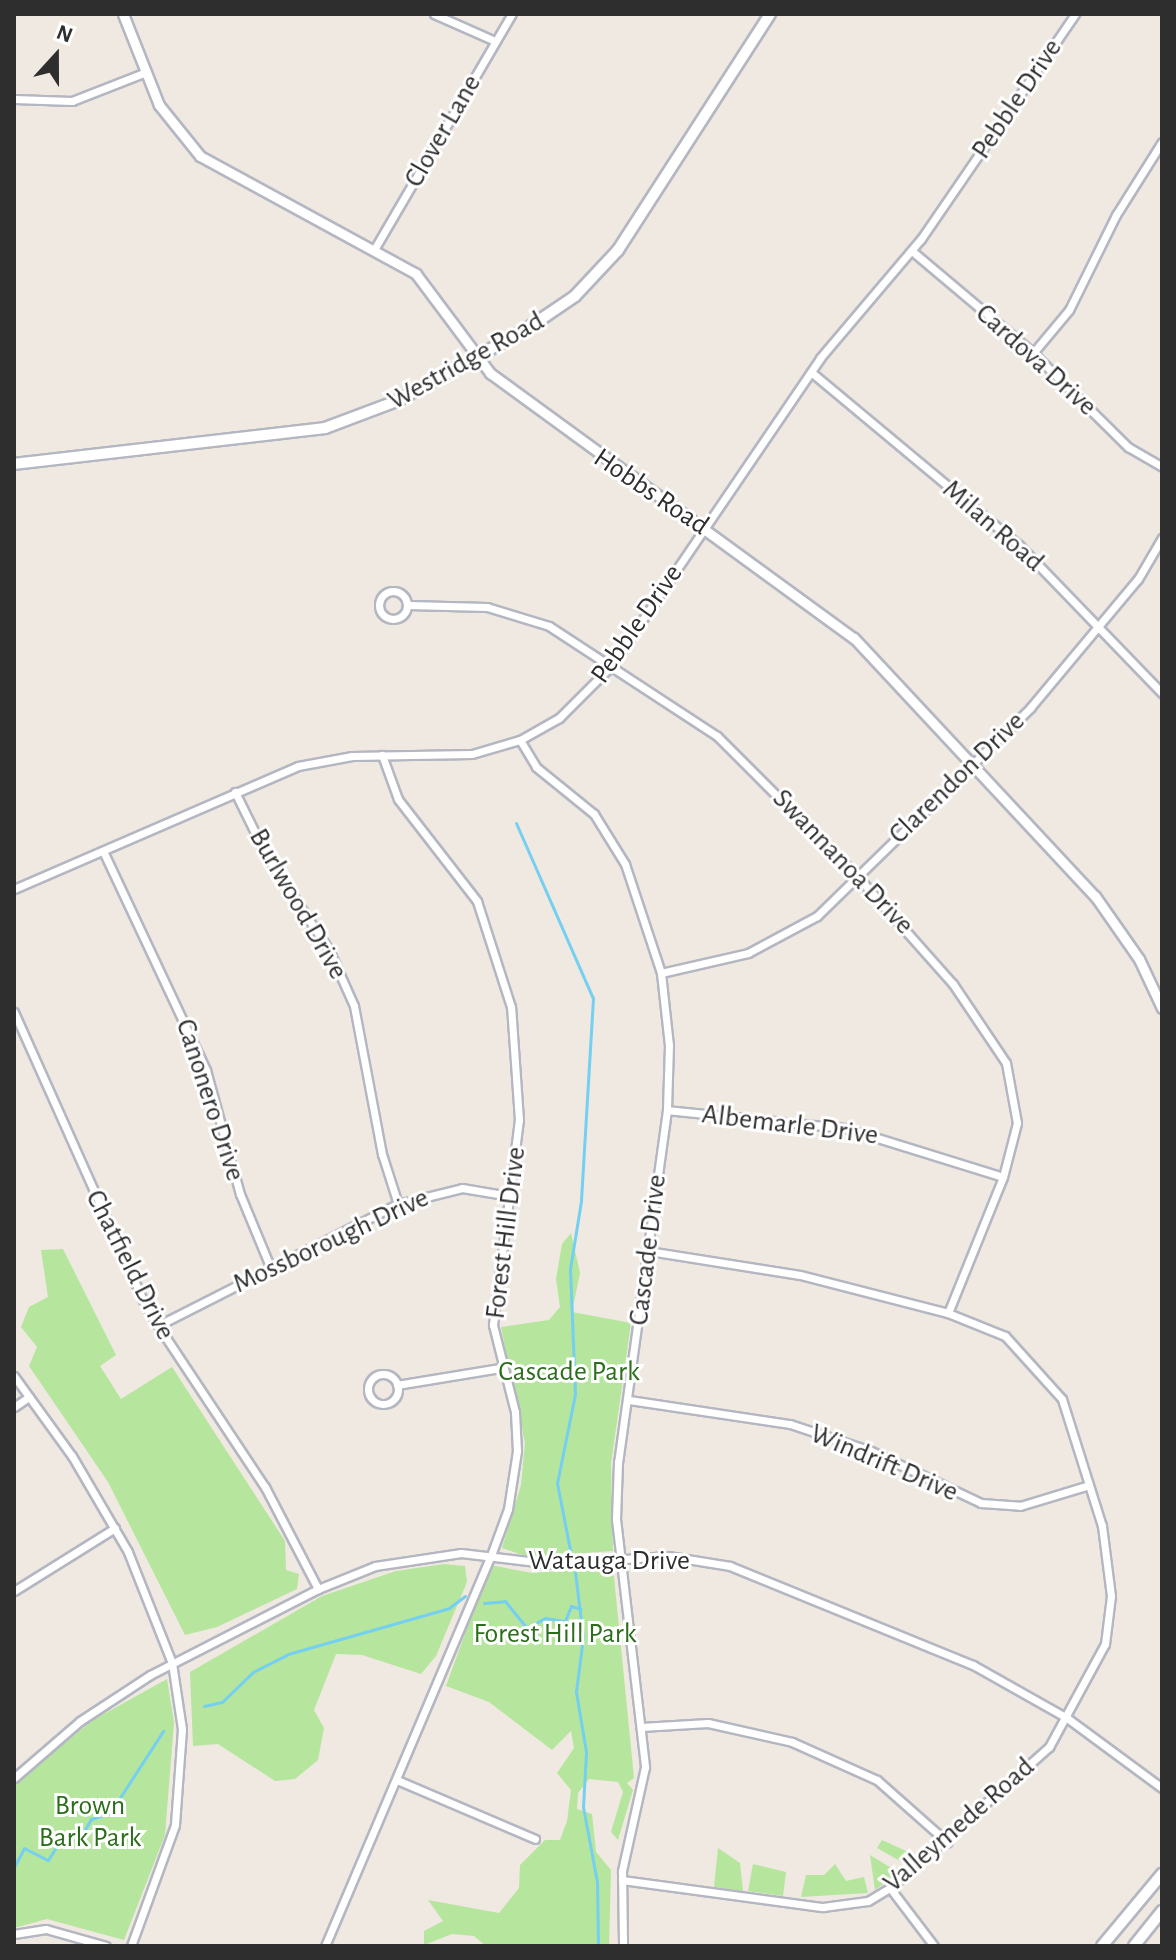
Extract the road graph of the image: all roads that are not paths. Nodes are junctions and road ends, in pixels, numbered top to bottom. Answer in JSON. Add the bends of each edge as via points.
{"nodes":[{"id":1,"x":123,"y":14,"type":"edge"},
{"id":2,"x":434,"y":14,"type":"edge"},
{"id":3,"x":512,"y":14,"type":"edge"},
{"id":4,"x":770,"y":14,"type":"edge"},
{"id":5,"x":1075,"y":14,"type":"edge"},
{"id":6,"x":495,"y":41,"type":"junction"},
{"id":7,"x":146,"y":72,"type":"junction"},
{"id":8,"x":14,"y":99,"type":"edge"},
{"id":9,"x":1162,"y":142,"type":"edge"},
{"id":10,"x":375,"y":248,"type":"junction"},
{"id":11,"x":912,"y":251,"type":"junction"},
{"id":12,"x":1033,"y":353,"type":"junction"},
{"id":13,"x":477,"y":357,"type":"junction"},
{"id":14,"x":811,"y":372,"type":"junction"},
{"id":15,"x":14,"y":464,"type":"edge"},
{"id":16,"x":1162,"y":467,"type":"edge"},
{"id":17,"x":705,"y":528,"type":"junction"},
{"id":18,"x":1162,"y":538,"type":"edge"},
{"id":19,"x":408,"y":605,"type":"junction"},
{"id":20,"x":1100,"y":626,"type":"junction"},
{"id":21,"x":611,"y":666,"type":"junction"},
{"id":22,"x":1162,"y":693,"type":"edge"},
{"id":23,"x":520,"y":740,"type":"junction"},
{"id":24,"x":382,"y":755,"type":"junction"},
{"id":25,"x":972,"y":763,"type":"junction"},
{"id":26,"x":235,"y":792,"type":"junction"},
{"id":27,"x":103,"y":851,"type":"junction"},
{"id":28,"x":857,"y":876,"type":"junction"},
{"id":29,"x":14,"y":889,"type":"edge"},
{"id":30,"x":661,"y":973,"type":"junction"},
{"id":31,"x":1162,"y":1008,"type":"edge"},
{"id":32,"x":14,"y":1012,"type":"edge"},
{"id":33,"x":667,"y":1110,"type":"junction"},
{"id":34,"x":1003,"y":1177,"type":"junction"},
{"id":35,"x":510,"y":1196,"type":"junction"},
{"id":36,"x":398,"y":1204,"type":"junction"},
{"id":37,"x":648,"y":1251,"type":"junction"},
{"id":38,"x":269,"y":1264,"type":"junction"},
{"id":39,"x":948,"y":1313,"type":"junction"},
{"id":40,"x":159,"y":1325,"type":"junction"},
{"id":41,"x":500,"y":1368,"type":"junction"},
{"id":42,"x":14,"y":1376,"type":"edge"},
{"id":43,"x":397,"y":1385,"type":"junction"},
{"id":44,"x":29,"y":1397,"type":"junction"},
{"id":45,"x":629,"y":1400,"type":"junction"},
{"id":46,"x":14,"y":1407,"type":"edge"},
{"id":47,"x":1089,"y":1485,"type":"junction"},
{"id":48,"x":115,"y":1528,"type":"junction"},
{"id":49,"x":490,"y":1558,"type":"junction"},
{"id":50,"x":620,"y":1559,"type":"junction"},
{"id":51,"x":318,"y":1589,"type":"junction"},
{"id":52,"x":14,"y":1591,"type":"edge"},
{"id":53,"x":172,"y":1663,"type":"junction"},
{"id":54,"x":1067,"y":1718,"type":"junction"},
{"id":55,"x":641,"y":1727,"type":"junction"},
{"id":56,"x":14,"y":1778,"type":"edge"},
{"id":57,"x":397,"y":1780,"type":"junction"},
{"id":58,"x":1162,"y":1788,"type":"edge"},
{"id":59,"x":535,"y":1839,"type":"dead end"},
{"id":60,"x":947,"y":1842,"type":"junction"},
{"id":61,"x":1162,"y":1874,"type":"edge"},
{"id":62,"x":622,"y":1880,"type":"junction"},
{"id":63,"x":890,"y":1888,"type":"junction"},
{"id":64,"x":1162,"y":1911,"type":"edge"},
{"id":65,"x":14,"y":1934,"type":"edge"},
{"id":66,"x":106,"y":1946,"type":"edge"},
{"id":67,"x":131,"y":1946,"type":"edge"},
{"id":68,"x":325,"y":1946,"type":"edge"},
{"id":69,"x":623,"y":1946,"type":"edge"},
{"id":70,"x":934,"y":1946,"type":"edge"},
{"id":71,"x":1102,"y":1946,"type":"edge"},
{"id":72,"x":1134,"y":1946,"type":"edge"}],
"edges":[{"from":1,"to":7,"type":"street","name":"Hobbs Road"},
{"from":2,"to":6,"type":"street"},
{"from":3,"to":6,"type":"street","name":"Clover Lane"},
{"from":4,"to":13,"type":"main road","name":"Westridge Road","via":[[600,272],[543,319]]},
{"from":5,"to":11,"type":"street","name":"Pebble Drive"},
{"from":6,"to":10,"type":"street","name":"Clover Lane"},
{"from":7,"to":8,"type":"street","via":[[72,101]]},
{"from":7,"to":10,"type":"street","name":"Hobbs Road","via":[[176,131],[200,156]]},
{"from":9,"to":12,"type":"street","via":[[1116,215],[1076,298]]},
{"from":10,"to":13,"type":"street","name":"Hobbs Road","via":[[429,287]]},
{"from":11,"to":12,"type":"street","name":"Cardova Drive"},
{"from":11,"to":14,"type":"street","name":"Pebble Drive"},
{"from":12,"to":16,"type":"street","name":"Cardova Drive","via":[[1128,447]]},
{"from":13,"to":15,"type":"main road","name":"Westridge Road","via":[[397,401],[325,428]]},
{"from":13,"to":17,"type":"street","name":"Hobbs Road","via":[[569,434]]},
{"from":14,"to":17,"type":"street","name":"Pebble Drive"},
{"from":14,"to":20,"type":"street","name":"Milan Road","via":[[1019,545]]},
{"from":17,"to":21,"type":"street","name":"Pebble Drive"},
{"from":17,"to":25,"type":"street","name":"Hobbs Road","via":[[824,611]]},
{"from":18,"to":20,"type":"street","name":"Clarendon Drive"},
{"from":19,"to":19,"type":"street","name":"Swannanoa Drive","via":[[395,591],[385,593],[379,606],[394,619]]},
{"from":19,"to":21,"type":"street","name":"Swannanoa Drive","via":[[518,614]]},
{"from":20,"to":22,"type":"street","name":"Milan Road"},
{"from":20,"to":25,"type":"street","name":"Clarendon Drive"},
{"from":21,"to":23,"type":"street","name":"Pebble Drive","via":[[559,718]]},
{"from":21,"to":28,"type":"street","name":"Swannanoa Drive","via":[[744,758]]},
{"from":23,"to":24,"type":"street","name":"Pebble Drive","via":[[472,754]]},
{"from":23,"to":30,"type":"street","name":"Cascade Drive","via":[[536,767],[608,833]]},
{"from":24,"to":26,"type":"street","name":"Pebble Drive","via":[[298,766]]},
{"from":24,"to":35,"type":"street","name":"Forest Hill Drive","via":[[398,799],[477,901],[499,962],[518,1067]]},
{"from":25,"to":28,"type":"street","name":"Clarendon Drive"},
{"from":25,"to":31,"type":"street","name":"Hobbs Road","via":[[1119,926]]},
{"from":26,"to":27,"type":"street","name":"Pebble Drive"},
{"from":26,"to":36,"type":"street","name":"Burlwood Drive","via":[[267,857],[329,950],[354,1006],[382,1154]]},
{"from":27,"to":29,"type":"street","name":"Pebble Drive"},
{"from":27,"to":38,"type":"street","name":"Canonero Drive","via":[[200,1056],[240,1194]]},
{"from":28,"to":30,"type":"street","name":"Clarendon Drive","via":[[781,940]]},
{"from":28,"to":34,"type":"street","name":"Swannanoa Drive","via":[[953,984],[1006,1063],[1017,1123]]},
{"from":30,"to":33,"type":"street","name":"Cascade Drive","via":[[669,1045]]},
{"from":32,"to":40,"type":"street","name":"Chatfield Drive"},
{"from":33,"to":34,"type":"street","name":"Albemarle Drive","via":[[845,1128]]},
{"from":33,"to":37,"type":"street","name":"Cascade Drive"},
{"from":34,"to":39,"type":"street","name":"Swannanoa Drive"},
{"from":35,"to":36,"type":"street","name":"Mossborough Drive","via":[[462,1188]]},
{"from":35,"to":41,"type":"street","name":"Forest Hill Drive","via":[[493,1325]]},
{"from":36,"to":38,"type":"street","name":"Mossborough Drive"},
{"from":37,"to":39,"type":"street","name":"Valleymede Road","via":[[800,1275]]},
{"from":37,"to":45,"type":"street","name":"Cascade Drive"},
{"from":38,"to":40,"type":"street","name":"Mossborough Drive"},
{"from":39,"to":47,"type":"street","name":"Valleymede Road","via":[[1005,1336],[1045,1373],[1062,1399]]},
{"from":40,"to":51,"type":"street","name":"Chatfield Drive","via":[[265,1487]]},
{"from":41,"to":43,"type":"street"},
{"from":41,"to":49,"type":"street","name":"Forest Hill Drive","via":[[515,1412],[517,1451],[508,1509]]},
{"from":42,"to":44,"type":"street"},
{"from":43,"to":43,"type":"street","via":[[382,1374],[369,1392],[386,1403]]},
{"from":44,"to":46,"type":"street"},
{"from":44,"to":48,"type":"street"},
{"from":45,"to":47,"type":"street","name":"Windrift Drive","via":[[790,1424],[871,1451],[981,1503],[1020,1506]]},
{"from":45,"to":50,"type":"street","name":"Cascade Drive","via":[[618,1462]]},
{"from":47,"to":54,"type":"street","name":"Valleymede Road","via":[[1108,1553],[1110,1623]]},
{"from":48,"to":52,"type":"street"},
{"from":48,"to":53,"type":"street","via":[[153,1603]]},
{"from":49,"to":50,"type":"street","name":"Watauga Drive","via":[[553,1564]]},
{"from":49,"to":51,"type":"street","name":"Watauga Drive","via":[[426,1554]]},
{"from":49,"to":57,"type":"street","name":"Forest Hill Drive"},
{"from":50,"to":54,"type":"street","name":"Watauga Drive","via":[[668,1556],[730,1566],[919,1639]]},
{"from":50,"to":55,"type":"street","name":"Cascade Drive"},
{"from":51,"to":53,"type":"street","name":"Watauga Drive"},
{"from":53,"to":56,"type":"street","name":"Watauga Drive","via":[[80,1721]]},
{"from":53,"to":67,"type":"street","via":[[182,1729],[175,1825]]},
{"from":54,"to":58,"type":"street","name":"Watauga Drive"},
{"from":54,"to":60,"type":"street","name":"Valleymede Road","via":[[1015,1782]]},
{"from":55,"to":60,"type":"street","via":[[708,1723],[797,1743],[877,1780]]},
{"from":55,"to":62,"type":"street","name":"Cascade Drive","via":[[645,1767]]},
{"from":57,"to":59,"type":"street"},
{"from":57,"to":68,"type":"street","name":"Forest Hill Drive"},
{"from":60,"to":63,"type":"street","name":"Valleymede Road"},
{"from":61,"to":71,"type":"main road"},
{"from":62,"to":63,"type":"street","name":"Valleymede Road","via":[[823,1907],[868,1901]]},
{"from":62,"to":69,"type":"street","name":"Cascade Drive"},
{"from":63,"to":70,"type":"street"},
{"from":64,"to":72,"type":"main road"},
{"from":65,"to":66,"type":"street","via":[[57,1930]]}]}
